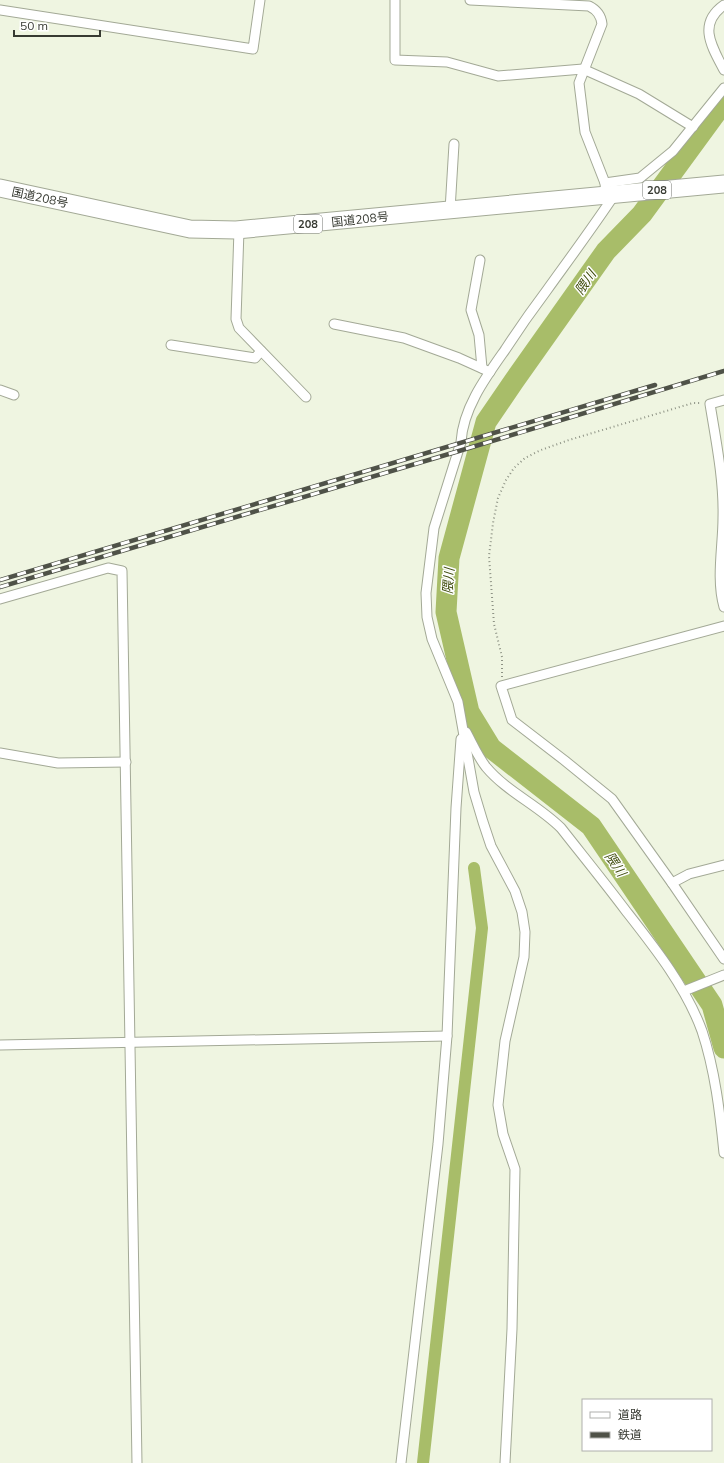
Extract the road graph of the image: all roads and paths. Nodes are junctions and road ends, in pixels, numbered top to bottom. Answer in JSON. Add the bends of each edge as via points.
{"nodes":[{"id":1,"x":260,"y":0,"type":"edge"},
{"id":2,"x":394,"y":0,"type":"edge"},
{"id":3,"x":470,"y":0,"type":"edge"},
{"id":4,"x":724,"y":5,"type":"edge"},
{"id":5,"x":0,"y":10,"type":"edge"},
{"id":6,"x":583,"y":69,"type":"junction"},
{"id":7,"x":724,"y":70,"type":"edge"},
{"id":8,"x":724,"y":88,"type":"edge"},
{"id":9,"x":693,"y":127,"type":"junction"},
{"id":10,"x":454,"y":144,"type":"dead end"},
{"id":11,"x":724,"y":184,"type":"edge"},
{"id":12,"x":0,"y":188,"type":"edge"},
{"id":13,"x":611,"y":191,"type":"junction"},
{"id":14,"x":450,"y":210,"type":"junction"},
{"id":15,"x":239,"y":230,"type":"junction"},
{"id":16,"x":480,"y":260,"type":"dead end"},
{"id":17,"x":334,"y":324,"type":"dead end"},
{"id":18,"x":171,"y":345,"type":"dead end"},
{"id":19,"x":261,"y":351,"type":"junction"},
{"id":20,"x":486,"y":370,"type":"junction"},
{"id":21,"x":0,"y":390,"type":"edge"},
{"id":22,"x":14,"y":395,"type":"dead end"},
{"id":23,"x":306,"y":397,"type":"dead end"},
{"id":24,"x":724,"y":400,"type":"edge"},
{"id":25,"x":710,"y":404,"type":"junction"},
{"id":26,"x":0,"y":599,"type":"edge"},
{"id":27,"x":724,"y":607,"type":"edge"},
{"id":28,"x":724,"y":626,"type":"edge"},
{"id":29,"x":501,"y":686,"type":"junction"},
{"id":30,"x":462,"y":726,"type":"junction"},
{"id":31,"x":0,"y":753,"type":"edge"},
{"id":32,"x":126,"y":762,"type":"junction"},
{"id":33,"x":724,"y":864,"type":"edge"},
{"id":34,"x":672,"y":883,"type":"junction"},
{"id":35,"x":724,"y":959,"type":"edge"},
{"id":36,"x":724,"y":975,"type":"edge"},
{"id":37,"x":688,"y":990,"type":"junction"},
{"id":38,"x":446,"y":1036,"type":"junction"},
{"id":39,"x":130,"y":1043,"type":"junction"},
{"id":40,"x":0,"y":1046,"type":"edge"},
{"id":41,"x":724,"y":1153,"type":"edge"},
{"id":42,"x":137,"y":1463,"type":"edge"},
{"id":43,"x":401,"y":1463,"type":"edge"},
{"id":44,"x":505,"y":1463,"type":"edge"}],
"edges":[{"from":1,"to":5,"type":"street","via":[[253,49]]},
{"from":2,"to":6,"type":"street","via":[[395,60],[447,62],[498,76]]},
{"from":3,"to":6,"type":"street","via":[[584,5],[596,10],[602,24]]},
{"from":4,"to":7,"type":"street","via":[[715,12],[708,33],[710,43]]},
{"from":6,"to":9,"type":"street","via":[[639,94]]},
{"from":6,"to":13,"type":"street","via":[[579,83],[585,132]]},
{"from":8,"to":9,"type":"street"},
{"from":9,"to":13,"type":"street","via":[[673,151],[640,178]]},
{"from":10,"to":14,"type":"street"},
{"from":11,"to":13,"type":"highway","name":"国道208号","number":"208"},
{"from":12,"to":15,"type":"highway","name":"国道208号","number":"208","via":[[190,229]]},
{"from":13,"to":14,"type":"highway","name":"国道208号","number":"208"},
{"from":13,"to":20,"type":"street"},
{"from":14,"to":15,"type":"highway","name":"国道208号","number":"208"},
{"from":15,"to":19,"type":"street","via":[[236,319],[239,328]]},
{"from":16,"to":20,"type":"street","via":[[471,310]]},
{"from":17,"to":20,"type":"street","via":[[404,338]]},
{"from":18,"to":19,"type":"street","via":[[255,358]]},
{"from":19,"to":23,"type":"street"},
{"from":20,"to":30,"type":"street","via":[[463,427],[460,447],[434,528],[426,593],[432,639],[458,702]]},
{"from":21,"to":22,"type":"street"},
{"from":24,"to":25,"type":"street"},
{"from":25,"to":27,"type":"street","via":[[721,473],[721,578]]},
{"from":25,"to":29,"type":"path","via":[[693,403],[568,440],[525,458],[514,468],[498,498],[490,556],[494,624],[502,657]]},
{"from":26,"to":32,"type":"street","via":[[108,568],[122,571]]},
{"from":28,"to":29,"type":"street"},
{"from":29,"to":34,"type":"street","via":[[512,720],[612,799]]},
{"from":30,"to":37,"type":"street","via":[[485,766],[496,778],[549,816],[561,828]]},
{"from":30,"to":38,"type":"street"},
{"from":30,"to":44,"type":"street","via":[[474,792],[483,822],[491,846],[515,891],[525,932],[524,957],[505,1041],[498,1105],[503,1134],[515,1169],[512,1329]]},
{"from":31,"to":32,"type":"street","via":[[58,763]]},
{"from":32,"to":39,"type":"street"},
{"from":33,"to":34,"type":"street","via":[[689,874]]},
{"from":34,"to":35,"type":"street"},
{"from":36,"to":37,"type":"street"},
{"from":37,"to":41,"type":"street","via":[[712,1068]]},
{"from":38,"to":39,"type":"street"},
{"from":38,"to":43,"type":"street","via":[[436,1175]]},
{"from":39,"to":40,"type":"street"},
{"from":39,"to":42,"type":"street"}]}
